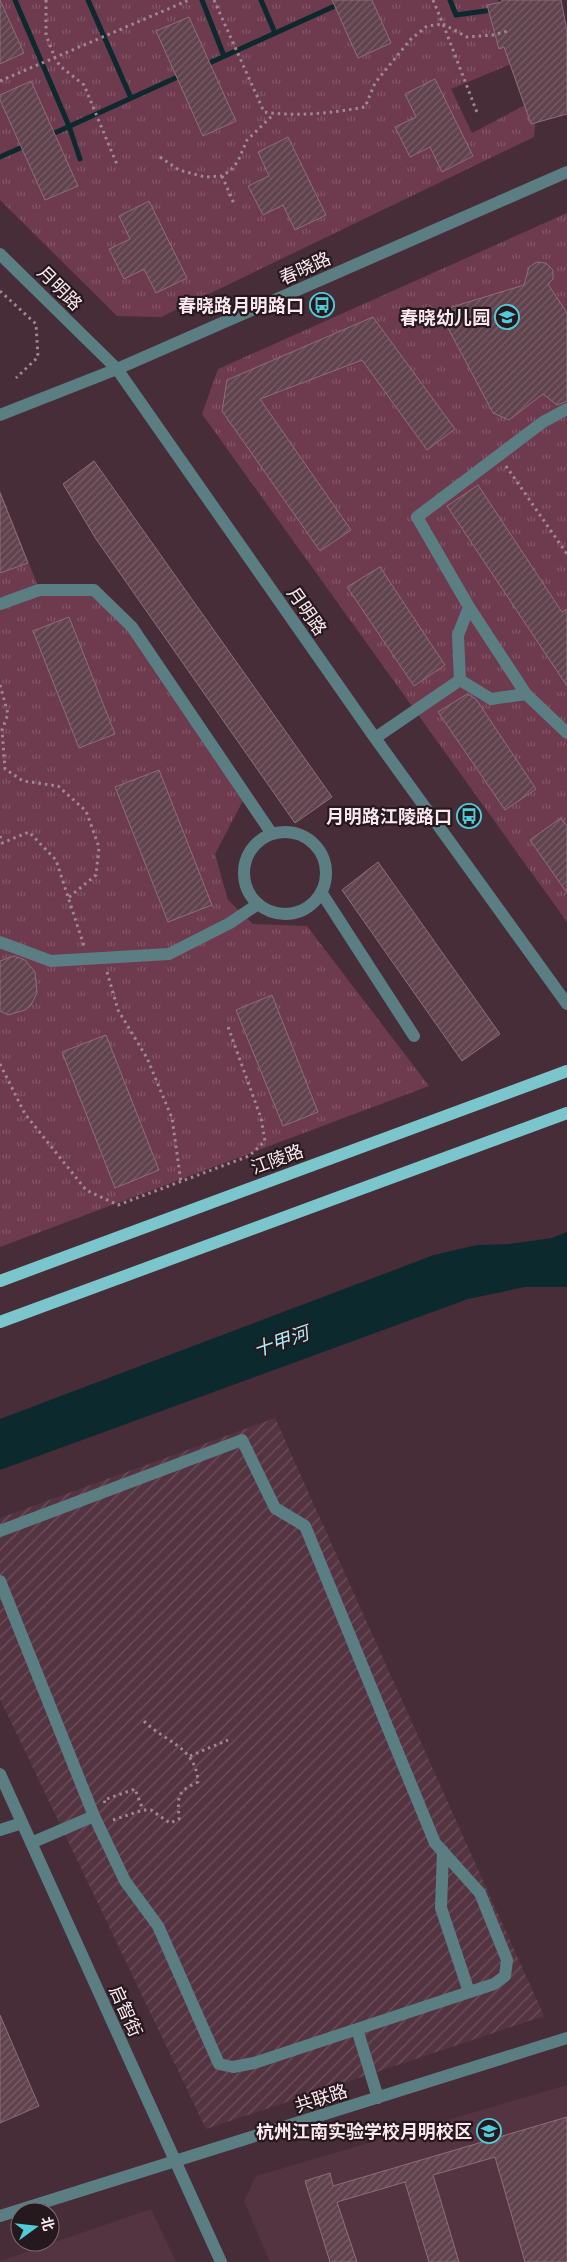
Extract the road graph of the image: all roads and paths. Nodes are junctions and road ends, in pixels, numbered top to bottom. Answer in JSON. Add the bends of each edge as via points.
{"nodes":[{"id":1,"x":46,"y":0,"type":"edge"},
{"id":2,"x":189,"y":0,"type":"edge"},
{"id":3,"x":214,"y":0,"type":"edge"},
{"id":4,"x":433,"y":0,"type":"edge"},
{"id":5,"x":443,"y":24,"type":"junction"},
{"id":6,"x":508,"y":31,"type":"dead end"},
{"id":7,"x":55,"y":58,"type":"junction"},
{"id":8,"x":0,"y":81,"type":"edge"},
{"id":9,"x":274,"y":113,"type":"junction"},
{"id":10,"x":478,"y":114,"type":"dead end"},
{"id":11,"x":160,"y":157,"type":"dead end"},
{"id":12,"x":118,"y":167,"type":"dead end"},
{"id":13,"x":567,"y":172,"type":"edge"},
{"id":14,"x":222,"y":176,"type":"junction"},
{"id":15,"x":235,"y":206,"type":"dead end"},
{"id":16,"x":0,"y":254,"type":"edge"},
{"id":17,"x":0,"y":291,"type":"edge"},
{"id":18,"x":117,"y":369,"type":"junction"},
{"id":19,"x":16,"y":378,"type":"dead end"},
{"id":20,"x":567,"y":409,"type":"edge"},
{"id":21,"x":0,"y":415,"type":"edge"},
{"id":22,"x":499,"y":455,"type":"junction"},
{"id":23,"x":567,"y":554,"type":"edge"},
{"id":24,"x":0,"y":604,"type":"edge"},
{"id":25,"x":469,"y":607,"type":"junction"},
{"id":26,"x":460,"y":680,"type":"junction"},
{"id":27,"x":0,"y":686,"type":"edge"},
{"id":28,"x":526,"y":694,"type":"junction"},
{"id":29,"x":567,"y":733,"type":"edge"},
{"id":30,"x":375,"y":738,"type":"junction"},
{"id":31,"x":272,"y":834,"type":"junction"},
{"id":32,"x":0,"y":836,"type":"edge"},
{"id":33,"x":321,"y":892,"type":"junction"},
{"id":34,"x":68,"y":898,"type":"junction"},
{"id":35,"x":258,"y":904,"type":"junction"},
{"id":36,"x":0,"y":942,"type":"edge"},
{"id":37,"x":103,"y":958,"type":"junction"},
{"id":38,"x":88,"y":959,"type":"junction"},
{"id":39,"x":567,"y":1004,"type":"edge"},
{"id":40,"x":227,"y":1024,"type":"dead end"},
{"id":41,"x":414,"y":1036,"type":"dead end"},
{"id":42,"x":0,"y":1064,"type":"edge"},
{"id":43,"x":567,"y":1071,"type":"edge"},
{"id":44,"x":567,"y":1113,"type":"edge"},
{"id":45,"x":181,"y":1182,"type":"junction"},
{"id":46,"x":0,"y":1281,"type":"edge"},
{"id":47,"x":0,"y":1322,"type":"edge"},
{"id":48,"x":0,"y":1531,"type":"edge"},
{"id":49,"x":0,"y":1581,"type":"edge"},
{"id":50,"x":143,"y":1720,"type":"dead end"},
{"id":51,"x":228,"y":1740,"type":"dead end"},
{"id":52,"x":190,"y":1756,"type":"junction"},
{"id":53,"x":0,"y":1774,"type":"edge"},
{"id":54,"x":108,"y":1810,"type":"dead end"},
{"id":55,"x":143,"y":1810,"type":"junction"},
{"id":56,"x":94,"y":1816,"type":"junction"},
{"id":57,"x":111,"y":1816,"type":"dead end"},
{"id":58,"x":22,"y":1823,"type":"junction"},
{"id":59,"x":0,"y":1830,"type":"edge"},
{"id":60,"x":31,"y":1842,"type":"junction"},
{"id":61,"x":443,"y":1852,"type":"junction"},
{"id":62,"x":469,"y":1992,"type":"junction"},
{"id":63,"x":357,"y":2029,"type":"junction"},
{"id":64,"x":567,"y":2038,"type":"edge"},
{"id":65,"x":378,"y":2098,"type":"junction"},
{"id":66,"x":174,"y":2162,"type":"junction"},
{"id":67,"x":0,"y":2216,"type":"edge"},
{"id":68,"x":221,"y":2262,"type":"edge"}],
"edges":[{"from":1,"to":7,"type":"path","via":[[46,35]]},
{"from":2,"to":7,"type":"path"},
{"from":3,"to":9,"type":"path","via":[[264,112]]},
{"from":4,"to":5,"type":"path"},
{"from":5,"to":6,"type":"path","via":[[467,37]]},
{"from":5,"to":9,"type":"path","via":[[427,26],[410,40],[375,83],[366,107],[335,113]]},
{"from":5,"to":10,"type":"path"},
{"from":7,"to":8,"type":"path"},
{"from":7,"to":12,"type":"path","via":[[84,85]]},
{"from":9,"to":14,"type":"path","via":[[247,140],[238,161]]},
{"from":11,"to":14,"type":"path","via":[[179,170],[205,177]]},
{"from":13,"to":18,"type":"street","name":"春晓路"},
{"from":14,"to":15,"type":"path"},
{"from":16,"to":18,"type":"street","name":"月明路"},
{"from":17,"to":19,"type":"path","via":[[36,324],[38,357]]},
{"from":18,"to":21,"type":"street","name":"春晓路"},
{"from":18,"to":30,"type":"street","name":"月明路"},
{"from":20,"to":22,"type":"street","via":[[543,422]]},
{"from":22,"to":23,"type":"path"},
{"from":22,"to":25,"type":"street","via":[[418,516]]},
{"from":24,"to":31,"type":"street","via":[[39,590],[94,590],[132,626]]},
{"from":25,"to":26,"type":"street","via":[[458,635]]},
{"from":25,"to":28,"type":"street"},
{"from":26,"to":28,"type":"street","via":[[491,699]]},
{"from":26,"to":30,"type":"street"},
{"from":27,"to":34,"type":"path","via":[[8,714],[2,730],[5,768],[23,781],[58,786],[86,811],[99,847],[96,875]]},
{"from":28,"to":29,"type":"street"},
{"from":30,"to":39,"type":"street","name":"月明路"},
{"from":31,"to":33,"type":"street","via":[[286,832],[312,842],[325,866],[326,879]]},
{"from":31,"to":35,"type":"street","via":[[253,848],[246,865],[246,883]]},
{"from":32,"to":34,"type":"path","via":[[2,843],[29,832],[56,860]]},
{"from":33,"to":35,"type":"street","via":[[304,910],[293,913],[274,912]]},
{"from":33,"to":41,"type":"street"},
{"from":34,"to":38,"type":"path"},
{"from":35,"to":37,"type":"street","via":[[230,923],[169,954]]},
{"from":36,"to":38,"type":"street","via":[[51,961]]},
{"from":37,"to":38,"type":"street"},
{"from":37,"to":45,"type":"path","via":[[118,1010],[147,1058],[172,1118]]},
{"from":40,"to":45,"type":"path","via":[[261,1118],[265,1141],[249,1156]]},
{"from":42,"to":45,"type":"path","via":[[25,1114],[86,1190],[118,1205]]},
{"from":43,"to":46,"type":"main road","name":"江陵路"},
{"from":44,"to":47,"type":"main road"},
{"from":48,"to":61,"type":"street","via":[[242,1440],[275,1508],[305,1526],[435,1843]]},
{"from":49,"to":56,"type":"street"},
{"from":50,"to":52,"type":"path"},
{"from":51,"to":52,"type":"path"},
{"from":52,"to":55,"type":"path","via":[[198,1782],[184,1788],[178,1796],[179,1819],[170,1823],[151,1810]]},
{"from":53,"to":58,"type":"street","name":"启智街"},
{"from":54,"to":55,"type":"path","via":[[104,1800],[135,1788]]},
{"from":55,"to":57,"type":"path","via":[[113,1821]]},
{"from":56,"to":60,"type":"street"},
{"from":56,"to":63,"type":"street","via":[[125,1881],[158,1926],[219,2064],[233,2067],[254,2063]]},
{"from":58,"to":59,"type":"street"},
{"from":58,"to":60,"type":"street","name":"启智街"},
{"from":60,"to":66,"type":"street","name":"启智街"},
{"from":61,"to":62,"type":"street","via":[[441,1908]]},
{"from":61,"to":62,"type":"street","via":[[480,1894],[507,1960],[505,1976],[494,1984]]},
{"from":62,"to":63,"type":"street"},
{"from":63,"to":65,"type":"street"},
{"from":64,"to":65,"type":"street","name":"共联路"},
{"from":65,"to":66,"type":"street","name":"共联路"},
{"from":66,"to":67,"type":"street","name":"共联路"},
{"from":66,"to":68,"type":"street","name":"启智街"}]}
